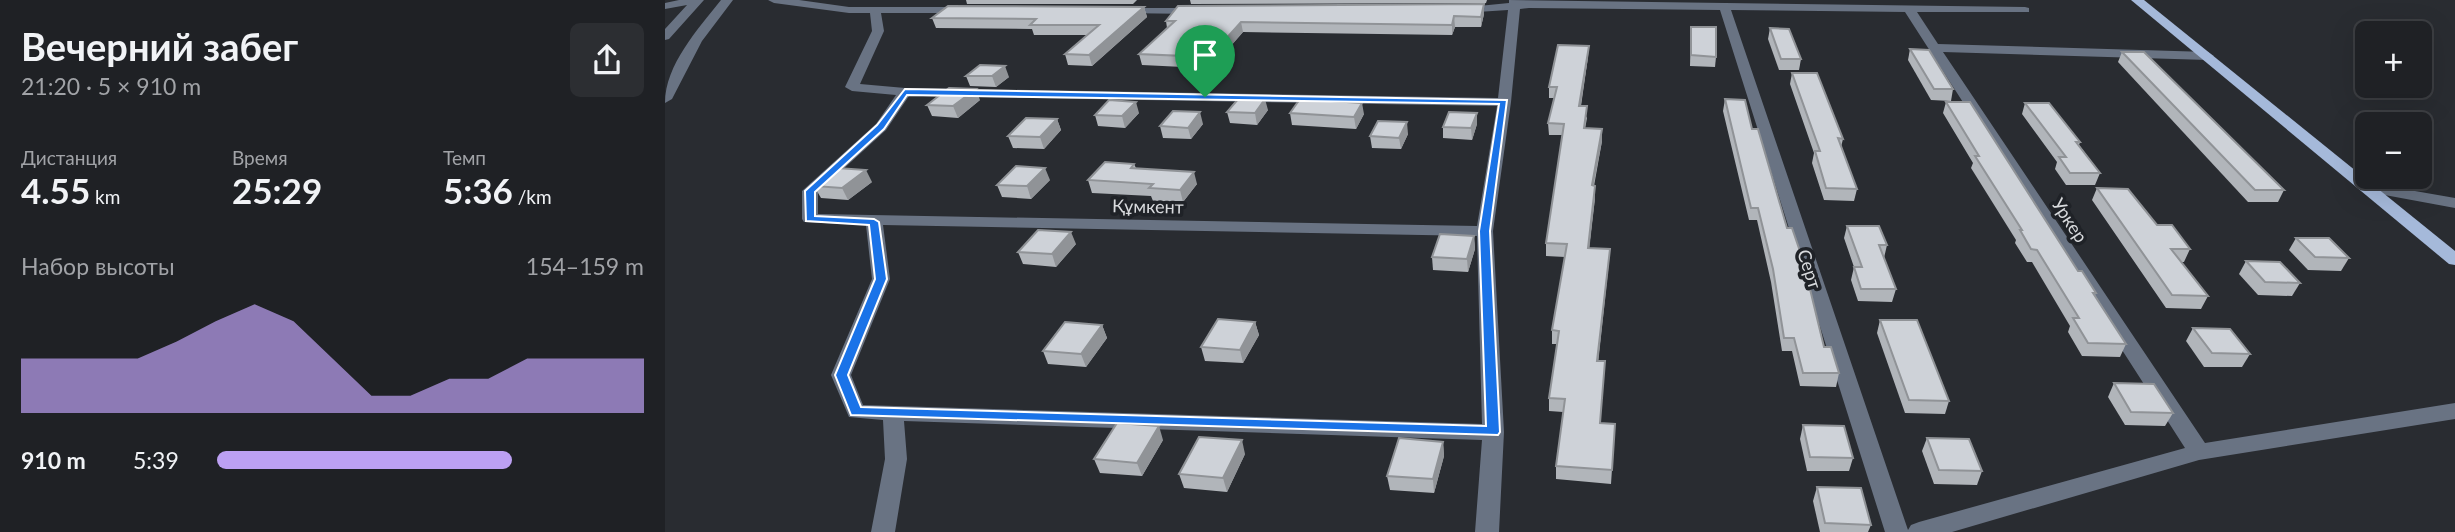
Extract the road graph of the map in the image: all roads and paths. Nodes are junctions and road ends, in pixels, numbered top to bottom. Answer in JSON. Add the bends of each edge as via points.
{"nodes":[{"id":1,"x":698,"y":0,"type":"edge"},
{"id":2,"x":727,"y":0,"type":"edge"},
{"id":3,"x":774,"y":0,"type":"edge"},
{"id":4,"x":2137,"y":0,"type":"edge"},
{"id":5,"x":2149,"y":0,"type":"edge"},
{"id":6,"x":1514,"y":4,"type":"edge"},
{"id":7,"x":878,"y":5,"type":"edge"},
{"id":8,"x":665,"y":6,"type":"edge"},
{"id":9,"x":1724,"y":6,"type":"junction"},
{"id":10,"x":1909,"y":9,"type":"junction"},
{"id":11,"x":972,"y":10,"type":"edge"},
{"id":12,"x":1450,"y":10,"type":"edge"},
{"id":13,"x":2025,"y":10,"type":"dead end"},
{"id":14,"x":1109,"y":11,"type":"edge"},
{"id":15,"x":1206,"y":11,"type":"edge"},
{"id":16,"x":665,"y":36,"type":"edge"},
{"id":17,"x":1934,"y":48,"type":"junction"},
{"id":18,"x":2206,"y":55,"type":"junction"},
{"id":19,"x":905,"y":92,"type":"junction"},
{"id":20,"x":665,"y":99,"type":"edge"},
{"id":21,"x":1504,"y":102,"type":"junction"},
{"id":22,"x":2355,"y":177,"type":"edge"},
{"id":23,"x":2370,"y":189,"type":"edge"},
{"id":24,"x":2375,"y":189,"type":"edge"},
{"id":25,"x":2455,"y":203,"type":"edge"},
{"id":26,"x":874,"y":222,"type":"junction"},
{"id":27,"x":1485,"y":231,"type":"junction"},
{"id":28,"x":2455,"y":260,"type":"edge"},
{"id":29,"x":2455,"y":411,"type":"edge"},
{"id":30,"x":893,"y":413,"type":"junction"},
{"id":31,"x":1493,"y":432,"type":"junction"},
{"id":32,"x":2199,"y":452,"type":"junction"},
{"id":33,"x":883,"y":532,"type":"edge"},
{"id":34,"x":1487,"y":532,"type":"edge"},
{"id":35,"x":1897,"y":532,"type":"edge"},
{"id":36,"x":1919,"y":532,"type":"edge"}],
"edges":[{"from":1,"to":8,"type":"street"},
{"from":1,"to":16,"type":"street"},
{"from":2,"to":20,"type":"street","via":[[696,40]]},
{"from":3,"to":7,"type":"street","via":[[849,10]]},
{"from":4,"to":18,"type":"main road"},
{"from":5,"to":18,"type":"main road"},
{"from":6,"to":9,"type":"street"},
{"from":6,"to":12,"type":"street"},
{"from":6,"to":21,"type":"street"},
{"from":7,"to":11,"type":"street"},
{"from":7,"to":19,"type":"street","via":[[879,31],[852,87]]},
{"from":9,"to":10,"type":"street"},
{"from":9,"to":35,"type":"street","name":"Серт"},
{"from":10,"to":13,"type":"street"},
{"from":10,"to":17,"type":"street","name":"Уркер"},
{"from":14,"to":15,"type":"street"},
{"from":17,"to":18,"type":"street"},
{"from":17,"to":32,"type":"street","name":"Уркер"},
{"from":18,"to":22,"type":"main road"},
{"from":19,"to":21,"type":"street"},
{"from":19,"to":26,"type":"street","name":"Құмкент","via":[[881,127],[810,191],[810,219]]},
{"from":21,"to":27,"type":"street"},
{"from":23,"to":28,"type":"main road"},
{"from":24,"to":25,"type":"street"},
{"from":26,"to":27,"type":"street","name":"Құмкент"},
{"from":26,"to":30,"type":"street","via":[[881,279],[841,375],[856,412]]},
{"from":27,"to":31,"type":"street"},
{"from":29,"to":32,"type":"street"},
{"from":30,"to":31,"type":"street"},
{"from":30,"to":33,"type":"street","via":[[896,459]]},
{"from":31,"to":34,"type":"street"},
{"from":32,"to":36,"type":"street"}]}
